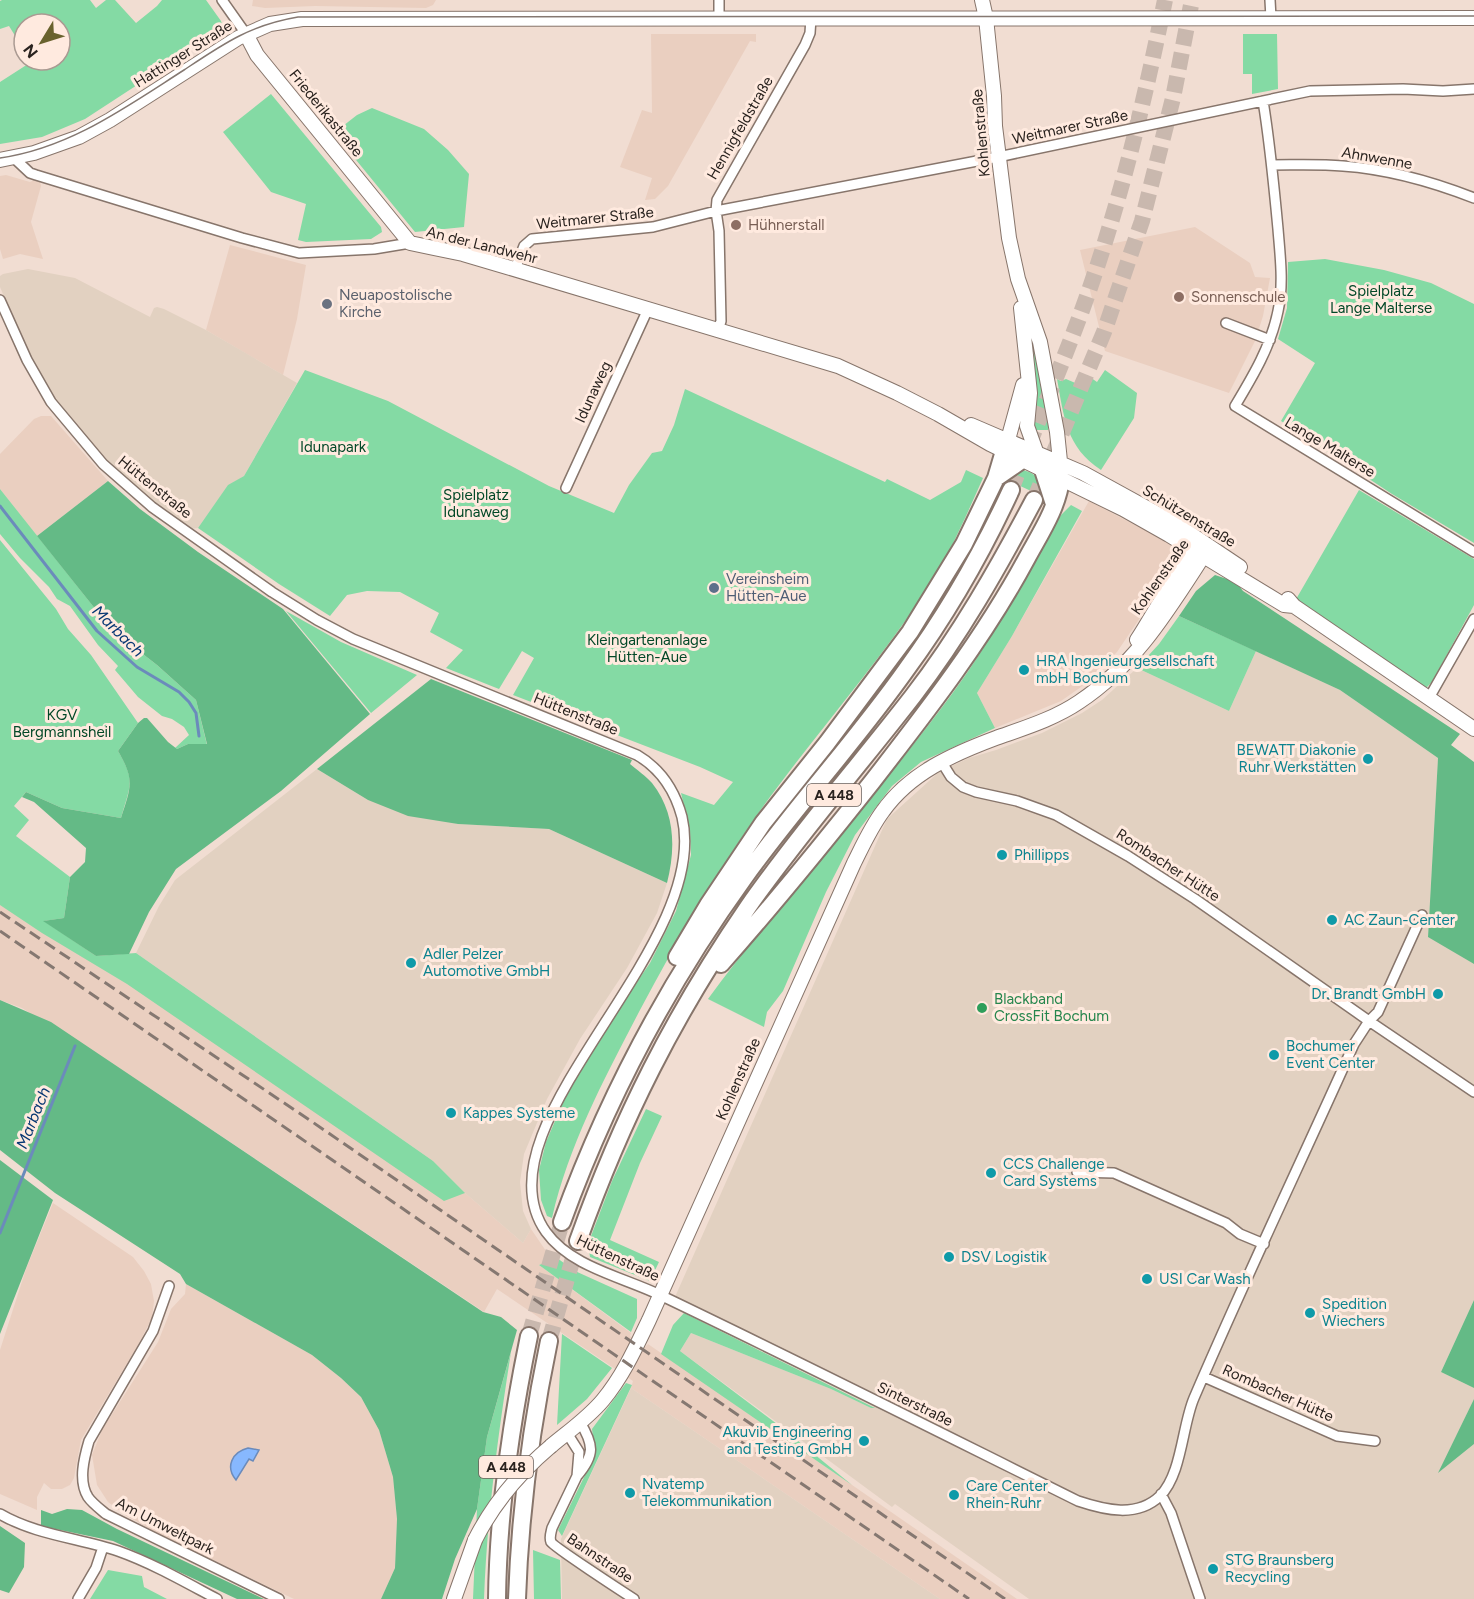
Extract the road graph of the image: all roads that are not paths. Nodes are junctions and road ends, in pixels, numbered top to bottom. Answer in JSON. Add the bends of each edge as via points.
{"nodes":[{"id":1,"x":222,"y":0,"type":"edge"},
{"id":2,"x":719,"y":0,"type":"edge"},
{"id":3,"x":981,"y":0,"type":"edge"},
{"id":4,"x":1270,"y":0,"type":"edge"},
{"id":5,"x":719,"y":18,"type":"junction"},
{"id":6,"x":811,"y":18,"type":"junction"},
{"id":7,"x":986,"y":18,"type":"junction"},
{"id":8,"x":1271,"y":18,"type":"junction"},
{"id":9,"x":1474,"y":18,"type":"edge"},
{"id":10,"x":246,"y":34,"type":"junction"},
{"id":11,"x":1474,"y":89,"type":"edge"},
{"id":12,"x":1263,"y":101,"type":"junction"},
{"id":13,"x":998,"y":157,"type":"junction"},
{"id":14,"x":7,"y":159,"type":"edge"},
{"id":15,"x":1272,"y":165,"type":"junction"},
{"id":16,"x":1474,"y":198,"type":"edge"},
{"id":17,"x":716,"y":211,"type":"junction"},
{"id":18,"x":410,"y":243,"type":"junction"},
{"id":19,"x":516,"y":269,"type":"junction"},
{"id":20,"x":1018,"y":279,"type":"junction"},
{"id":21,"x":0,"y":300,"type":"edge"},
{"id":22,"x":648,"y":309,"type":"junction"},
{"id":23,"x":1226,"y":323,"type":"dead end"},
{"id":24,"x":718,"y":330,"type":"junction"},
{"id":25,"x":1270,"y":340,"type":"junction"},
{"id":26,"x":1027,"y":353,"type":"junction"},
{"id":27,"x":1057,"y":432,"type":"junction"},
{"id":28,"x":1006,"y":446,"type":"junction"},
{"id":29,"x":1029,"y":456,"type":"junction"},
{"id":30,"x":1043,"y":470,"type":"junction"},
{"id":31,"x":1061,"y":471,"type":"junction"},
{"id":32,"x":996,"y":478,"type":"junction"},
{"id":33,"x":566,"y":488,"type":"dead end"},
{"id":34,"x":1011,"y":490,"type":"tunnel mouth"},
{"id":35,"x":1034,"y":500,"type":"tunnel mouth"},
{"id":36,"x":1054,"y":504,"type":"junction"},
{"id":37,"x":1201,"y":550,"type":"junction"},
{"id":38,"x":1474,"y":552,"type":"edge"},
{"id":39,"x":1474,"y":619,"type":"edge"},
{"id":40,"x":1429,"y":698,"type":"junction"},
{"id":41,"x":1474,"y":729,"type":"edge"},
{"id":42,"x":941,"y":761,"type":"junction"},
{"id":43,"x":1422,"y":915,"type":"dead end"},
{"id":44,"x":686,"y":1002,"type":"junction"},
{"id":45,"x":1369,"y":1021,"type":"junction"},
{"id":46,"x":651,"y":1022,"type":"junction"},
{"id":47,"x":1474,"y":1092,"type":"edge"},
{"id":48,"x":1077,"y":1172,"type":"dead end"},
{"id":49,"x":562,"y":1222,"type":"tunnel mouth"},
{"id":50,"x":578,"y":1240,"type":"tunnel mouth"},
{"id":51,"x":1264,"y":1244,"type":"junction"},
{"id":52,"x":169,"y":1286,"type":"dead end"},
{"id":53,"x":659,"y":1294,"type":"junction"},
{"id":54,"x":529,"y":1336,"type":"tunnel mouth"},
{"id":55,"x":549,"y":1341,"type":"tunnel mouth"},
{"id":56,"x":1204,"y":1377,"type":"junction"},
{"id":57,"x":580,"y":1422,"type":"junction"},
{"id":58,"x":567,"y":1433,"type":"junction"},
{"id":59,"x":1375,"y":1441,"type":"dead end"},
{"id":60,"x":577,"y":1476,"type":"junction"},
{"id":61,"x":1161,"y":1494,"type":"junction"},
{"id":62,"x":0,"y":1514,"type":"edge"},
{"id":63,"x":103,"y":1547,"type":"junction"},
{"id":64,"x":517,"y":1598,"type":"edge"},
{"id":65,"x":78,"y":1599,"type":"edge"},
{"id":66,"x":217,"y":1599,"type":"edge"},
{"id":67,"x":279,"y":1599,"type":"edge"},
{"id":68,"x":454,"y":1599,"type":"edge"},
{"id":69,"x":497,"y":1599,"type":"edge"},
{"id":70,"x":634,"y":1599,"type":"edge"},
{"id":71,"x":1200,"y":1599,"type":"edge"}],
"edges":[{"from":1,"to":10,"type":"street","name":"Friederikastraße"},
{"from":2,"to":5,"type":"street"},
{"from":3,"to":7,"type":"street","name":"Kohlenstraße"},
{"from":4,"to":8,"type":"street"},
{"from":5,"to":6,"type":"street","name":"Hattinger Straße"},
{"from":5,"to":10,"type":"street","name":"Hattinger Straße","via":[[317,18],[277,22]]},
{"from":6,"to":7,"type":"street","name":"Hattinger Straße"},
{"from":6,"to":17,"type":"street","name":"Hennigfeldstraße","via":[[805,45],[717,200]]},
{"from":7,"to":8,"type":"street","name":"Hattinger Straße"},
{"from":7,"to":13,"type":"street","name":"Kohlenstraße"},
{"from":8,"to":9,"type":"street","name":"Hattinger Straße"},
{"from":10,"to":14,"type":"street","name":"Hattinger Straße","via":[[99,127],[68,142]]},
{"from":10,"to":18,"type":"street","name":"Friederikastraße","via":[[257,54]]},
{"from":11,"to":12,"type":"street","name":"Weitmarer Straße","via":[[1310,91]]},
{"from":12,"to":13,"type":"street","name":"Weitmarer Straße"},
{"from":12,"to":15,"type":"street","name":"Lange Malterse"},
{"from":13,"to":17,"type":"street","name":"Weitmarer Straße"},
{"from":13,"to":20,"type":"street","name":"Kohlenstraße"},
{"from":14,"to":18,"type":"street","name":"An der Landwehr","via":[[36,175],[299,253]]},
{"from":15,"to":16,"type":"street","name":"Ahnwenne","via":[[1374,170]]},
{"from":15,"to":25,"type":"street","name":"Lange Malterse","via":[[1281,291]]},
{"from":17,"to":19,"type":"street","name":"Weitmarer Straße","via":[[653,227],[532,238],[524,246]]},
{"from":17,"to":24,"type":"street","name":"Hennigfeldstraße","via":[[721,321]]},
{"from":18,"to":19,"type":"street","name":"An der Landwehr"},
{"from":19,"to":22,"type":"street","name":"An der Landwehr"},
{"from":20,"to":26,"type":"street","name":"Kohlenstraße"},
{"from":20,"to":27,"type":"street","name":"Kohlenstraße","via":[[1040,342]]},
{"from":21,"to":53,"type":"street","name":"Hüttenstraße","via":[[51,402],[103,464],[152,507],[317,620],[433,673],[626,749],[652,765],[669,784],[678,801],[684,833],[684,857],[675,897],[656,940],[569,1079],[538,1149],[531,1187],[538,1217],[562,1248],[586,1263]]},
{"from":22,"to":24,"type":"street","name":"An der Landwehr"},
{"from":22,"to":33,"type":"street","name":"Idunaweg"},
{"from":23,"to":25,"type":"street"},
{"from":24,"to":28,"type":"street","name":"An der Landwehr","via":[[838,366],[958,427]]},
{"from":25,"to":38,"type":"street","name":"Lange Malterse","via":[[1235,406]]},
{"from":26,"to":28,"type":"street","name":"Kohlenstraße","via":[[1021,395]]},
{"from":26,"to":29,"type":"street","name":"Kohlenstraße"},
{"from":27,"to":29,"type":"street","via":[[1047,445]]},
{"from":27,"to":31,"type":"street","name":"Kohlenstraße"},
{"from":28,"to":29,"type":"street","name":"An der Landwehr"},
{"from":28,"to":32,"type":"highway"},
{"from":29,"to":30,"type":"street","name":"An der Landwehr"},
{"from":29,"to":31,"type":"street","name":"An der Landwehr"},
{"from":29,"to":32,"type":"highway"},
{"from":30,"to":31,"type":"street","name":"An der Landwehr"},
{"from":30,"to":36,"type":"highway"},
{"from":31,"to":36,"type":"highway","via":[[1060,493]]},
{"from":31,"to":37,"type":"street","name":"Schützenstraße"},
{"from":32,"to":46,"type":"highway","via":[[964,544],[910,632],[834,735],[762,823],[708,905],[678,956]]},
{"from":34,"to":46,"type":"highway","number":"A 448","via":[[981,553],[908,669],[746,876],[692,953]]},
{"from":35,"to":44,"type":"highway","number":"A 448","via":[[984,590],[914,695],[749,906]]},
{"from":36,"to":44,"type":"highway","via":[[999,607],[916,726],[826,841]]},
{"from":37,"to":40,"type":"street","name":"Schützenstraße","via":[[1288,599]]},
{"from":37,"to":42,"type":"street","name":"Kohlenstraße","via":[[1162,621],[1138,652],[1131,654],[1107,680],[1053,717]]},
{"from":39,"to":40,"type":"street"},
{"from":40,"to":41,"type":"street","name":"Schützenstraße"},
{"from":42,"to":45,"type":"street","name":"Rombacher Hütte","via":[[963,787],[1056,815],[1128,856]]},
{"from":42,"to":53,"type":"street","name":"Kohlenstraße","via":[[896,795],[870,833]]},
{"from":43,"to":45,"type":"street","name":"Rombacher Hütte","via":[[1378,1012]]},
{"from":44,"to":50,"type":"highway","number":"A 448","via":[[621,1129]]},
{"from":45,"to":47,"type":"street","name":"Rombacher Hütte"},
{"from":45,"to":51,"type":"street","name":"Rombacher Hütte","via":[[1354,1044]]},
{"from":46,"to":49,"type":"highway","number":"A 448","via":[[603,1119]]},
{"from":48,"to":51,"type":"street","via":[[1114,1173]]},
{"from":51,"to":56,"type":"street","name":"Rombacher Hütte"},
{"from":52,"to":67,"type":"street","name":"Am Umweltpark","via":[[153,1332],[89,1441],[83,1484],[89,1499],[106,1514]]},
{"from":53,"to":57,"type":"street","name":"Kohlenstraße","via":[[628,1362],[603,1399]]},
{"from":53,"to":61,"type":"street","name":"Sinterstraße","via":[[1078,1501],[1099,1508],[1130,1510]]},
{"from":54,"to":69,"type":"highway","number":"A 448","via":[[507,1460]]},
{"from":55,"to":64,"type":"highway","number":"A 448","via":[[529,1444]]},
{"from":56,"to":59,"type":"street","name":"Rombacher Hütte","via":[[1337,1436]]},
{"from":56,"to":61,"type":"street","name":"Rombacher Hütte","via":[[1190,1408],[1176,1465]]},
{"from":57,"to":58,"type":"street","name":"Kohlenstraße"},
{"from":57,"to":60,"type":"street","name":"Bahnstraße","via":[[592,1445]]},
{"from":58,"to":60,"type":"street","name":"Bahnstraße","via":[[579,1452]]},
{"from":58,"to":68,"type":"street","name":"Kohlenstraße","bridge":true,"via":[[510,1485],[490,1512],[475,1540]]},
{"from":60,"to":70,"type":"street","name":"Bahnstraße","via":[[552,1528],[551,1543]]},
{"from":61,"to":71,"type":"street"},
{"from":62,"to":63,"type":"street","via":[[44,1533]]},
{"from":63,"to":65,"type":"street"},
{"from":63,"to":66,"type":"street"}]}
